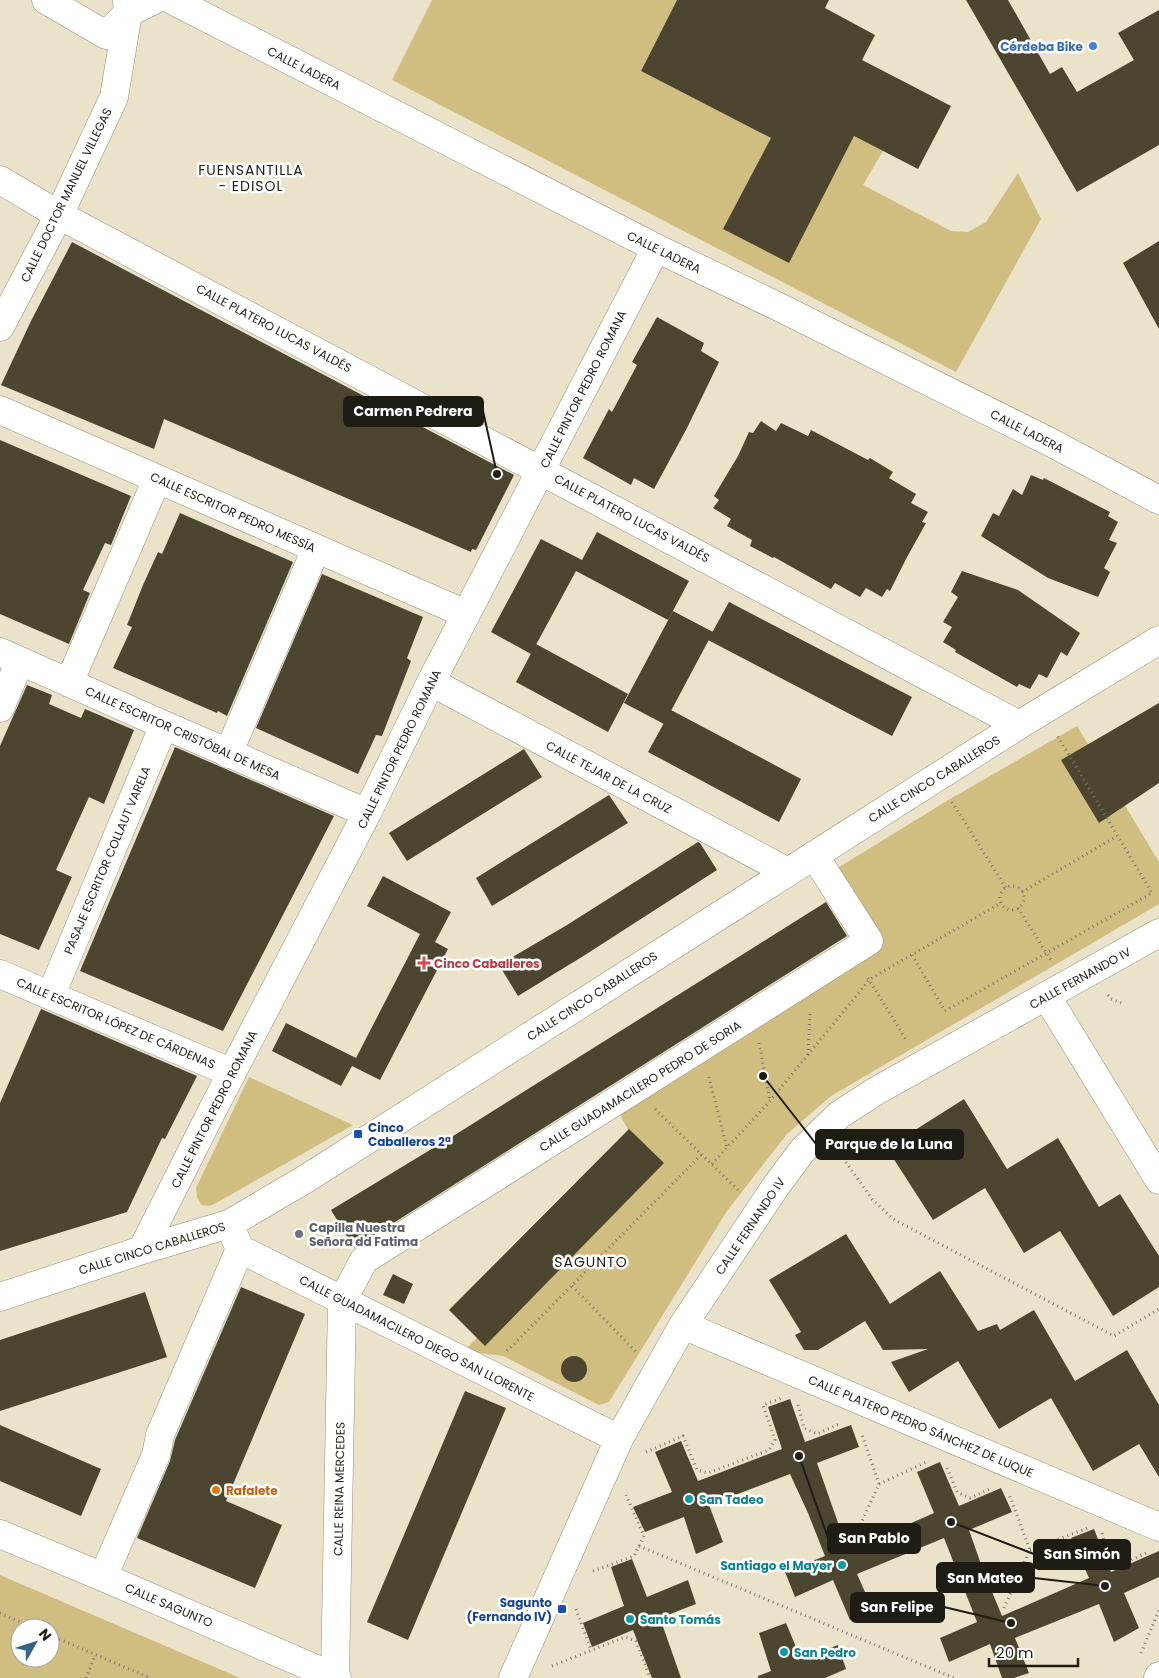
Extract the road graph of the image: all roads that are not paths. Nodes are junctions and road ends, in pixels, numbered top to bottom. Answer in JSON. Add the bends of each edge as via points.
{"nodes":[{"id":1,"x":46,"y":0,"type":"edge"},
{"id":2,"x":154,"y":0,"type":"edge"},
{"id":3,"x":172,"y":0,"type":"edge"},
{"id":4,"x":128,"y":7,"type":"edge"},
{"id":5,"x":0,"y":180,"type":"edge"},
{"id":6,"x":59,"y":215,"type":"junction"},
{"id":7,"x":656,"y":248,"type":"junction"},
{"id":8,"x":1,"y":323,"type":"edge"},
{"id":9,"x":0,"y":410,"type":"edge"},
{"id":10,"x":541,"y":470,"type":"junction"},
{"id":11,"x":157,"y":479,"type":"junction"},
{"id":12,"x":1159,"y":500,"type":"edge"},
{"id":13,"x":316,"y":549,"type":"junction"},
{"id":14,"x":466,"y":614,"type":"junction"},
{"id":15,"x":1159,"y":640,"type":"edge"},
{"id":16,"x":10,"y":657,"type":"edge"},
{"id":17,"x":431,"y":682,"type":"junction"},
{"id":18,"x":69,"y":683,"type":"junction"},
{"id":19,"x":0,"y":708,"type":"edge"},
{"id":20,"x":164,"y":725,"type":"junction"},
{"id":21,"x":1019,"y":725,"type":"junction"},
{"id":22,"x":228,"y":754,"type":"junction"},
{"id":23,"x":367,"y":813,"type":"junction"},
{"id":24,"x":814,"y":855,"type":"junction"},
{"id":25,"x":788,"y":872,"type":"junction"},
{"id":26,"x":1159,"y":933,"type":"edge"},
{"id":27,"x":0,"y":974,"type":"edge"},
{"id":28,"x":1056,"y":992,"type":"junction"},
{"id":29,"x":51,"y":995,"type":"junction"},
{"id":30,"x":232,"y":1073,"type":"junction"},
{"id":31,"x":1159,"y":1180,"type":"edge"},
{"id":32,"x":235,"y":1236,"type":"junction"},
{"id":33,"x":142,"y":1250,"type":"junction"},
{"id":34,"x":0,"y":1296,"type":"edge"},
{"id":35,"x":342,"y":1301,"type":"junction"},
{"id":36,"x":683,"y":1325,"type":"junction"},
{"id":37,"x":631,"y":1443,"type":"junction"},
{"id":38,"x":1159,"y":1527,"type":"edge"},
{"id":39,"x":0,"y":1534,"type":"edge"},
{"id":40,"x":103,"y":1577,"type":"junction"},
{"id":41,"x":336,"y":1678,"type":"edge"},
{"id":42,"x":513,"y":1678,"type":"edge"}],
"edges":[{"from":1,"to":4,"type":"street","via":[[106,35]]},
{"from":2,"to":4,"type":"street"},
{"from":3,"to":7,"type":"street","name":"CALLE LADERA"},
{"from":4,"to":6,"type":"street","name":"CALLE DOCTOR MANUEL VILLEGAS","via":[[114,97]]},
{"from":5,"to":6,"type":"street","name":"CALLE PLATERO LUCAS VALDÉS"},
{"from":6,"to":8,"type":"street","name":"CALLE DOCTOR MANUEL VILLEGAS"},
{"from":6,"to":10,"type":"street","name":"CALLE PLATERO LUCAS VALDÉS"},
{"from":7,"to":10,"type":"street","name":"CALLE PINTOR PEDRO ROMANA"},
{"from":7,"to":12,"type":"street","name":"CALLE LADERA"},
{"from":9,"to":11,"type":"street","name":"CALLE ESCRITOR PEDRO MESSÍA"},
{"from":10,"to":14,"type":"street","name":"CALLE PINTOR PEDRO ROMANA"},
{"from":10,"to":21,"type":"street","name":"CALLE PLATERO LUCAS VALDÉS"},
{"from":11,"to":13,"type":"street","name":"CALLE ESCRITOR PEDRO MESSÍA"},
{"from":11,"to":18,"type":"street"},
{"from":13,"to":14,"type":"street","name":"CALLE ESCRITOR PEDRO MESSÍA"},
{"from":13,"to":22,"type":"street"},
{"from":14,"to":17,"type":"street","name":"CALLE PINTOR PEDRO ROMANA"},
{"from":15,"to":21,"type":"street","name":"CALLE CINCO CABALLEROS"},
{"from":16,"to":18,"type":"street","name":"CALLE ESCRITOR CRISTÓBAL DE MESA"},
{"from":16,"to":19,"type":"street"},
{"from":17,"to":23,"type":"street","name":"CALLE PINTOR PEDRO ROMANA"},
{"from":17,"to":25,"type":"street","name":"CALLE TEJAR DE LA CRUZ"},
{"from":18,"to":20,"type":"street","name":"CALLE ESCRITOR CRISTÓBAL DE MESA"},
{"from":20,"to":22,"type":"street","name":"CALLE ESCRITOR CRISTÓBAL DE MESA"},
{"from":20,"to":29,"type":"street","name":"PASAJE ESCRITOR COLLAUT VARELA"},
{"from":21,"to":24,"type":"street","name":"CALLE CINCO CABALLEROS"},
{"from":22,"to":23,"type":"street","name":"CALLE ESCRITOR CRISTÓBAL DE MESA"},
{"from":23,"to":30,"type":"street","name":"CALLE PINTOR PEDRO ROMANA"},
{"from":24,"to":25,"type":"street","name":"CALLE CINCO CABALLEROS"},
{"from":24,"to":35,"type":"street","name":"CALLE GUADAMACILERO PEDRO DE SORIA","via":[[869,941],[364,1260]]},
{"from":25,"to":32,"type":"street","name":"CALLE CINCO CABALLEROS","via":[[312,1175]]},
{"from":26,"to":28,"type":"street","name":"CALLE FERNANDO IV"},
{"from":27,"to":29,"type":"street","name":"CALLE ESCRITOR LÓPEZ DE CÁRDENAS"},
{"from":28,"to":31,"type":"street"},
{"from":28,"to":36,"type":"street","name":"CALLE FERNANDO IV","via":[[876,1091],[839,1115],[802,1151]]},
{"from":29,"to":30,"type":"street","name":"CALLE ESCRITOR LÓPEZ DE CÁRDENAS"},
{"from":30,"to":33,"type":"street","name":"CALLE PINTOR PEDRO ROMANA"},
{"from":32,"to":33,"type":"street","name":"CALLE CINCO CABALLEROS"},
{"from":32,"to":35,"type":"street","name":"CALLE GUADAMACILERO DIEGO SAN LLORENTE"},
{"from":32,"to":40,"type":"street","via":[[160,1435],[156,1455]]},
{"from":33,"to":34,"type":"street","name":"CALLE CINCO CABALLEROS"},
{"from":35,"to":37,"type":"street","name":"CALLE GUADAMACILERO DIEGO SAN LLORENTE"},
{"from":35,"to":41,"type":"street","name":"CALLE REINA MERCEDES"},
{"from":36,"to":37,"type":"street","name":"CALLE FERNANDO IV","via":[[661,1366]]},
{"from":36,"to":38,"type":"street","name":"CALLE PLATERO PEDRO SÁNCHEZ DE LUQUE"},
{"from":37,"to":42,"type":"street","name":"CALLE FERNANDO IV"},
{"from":39,"to":40,"type":"street","name":"CALLE SAGUNTO"},
{"from":40,"to":41,"type":"street","name":"CALLE SAGUNTO"}]}
